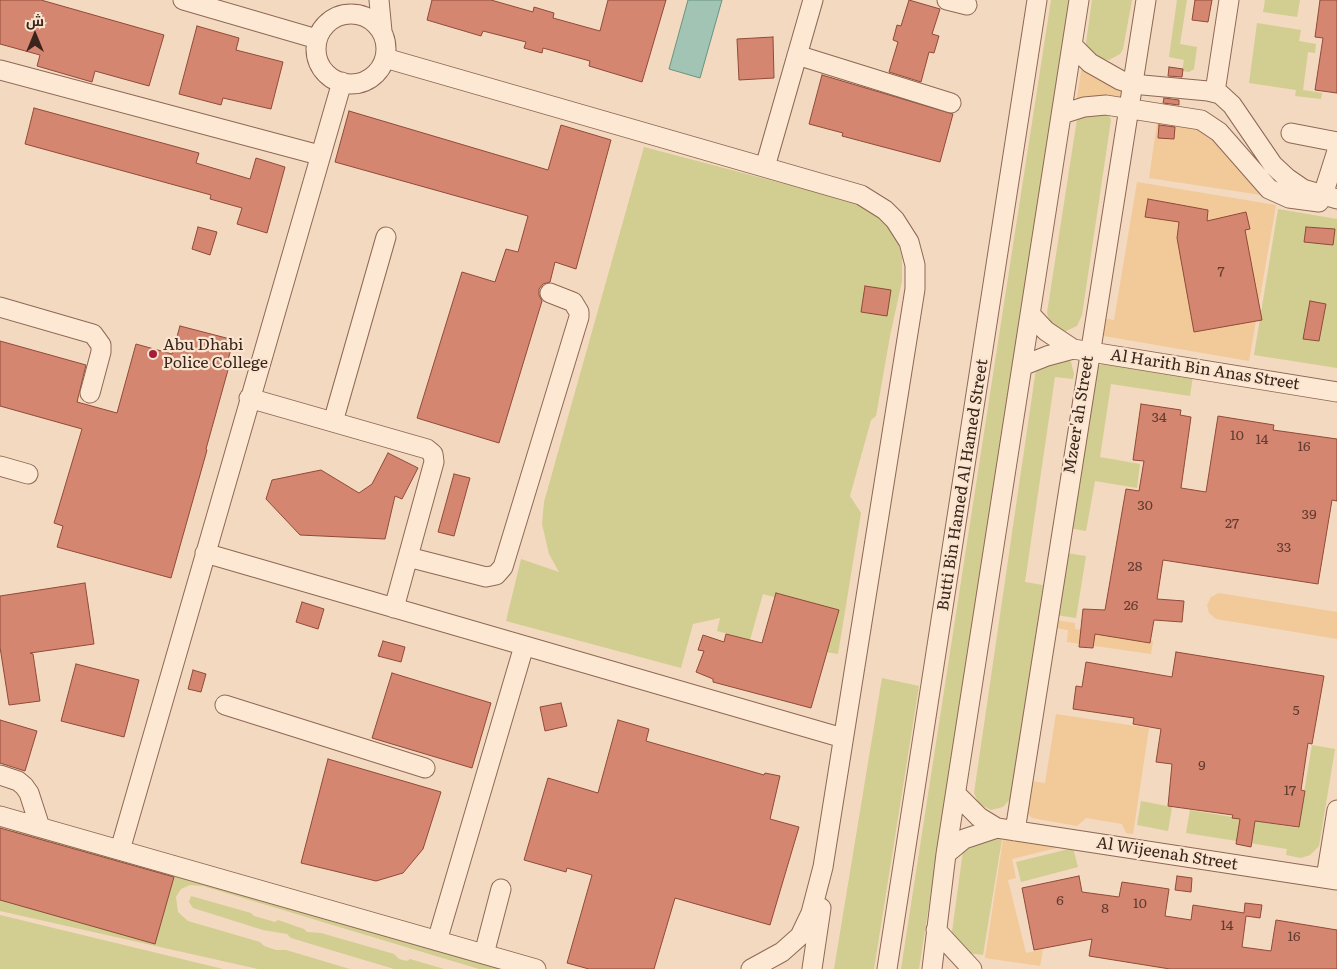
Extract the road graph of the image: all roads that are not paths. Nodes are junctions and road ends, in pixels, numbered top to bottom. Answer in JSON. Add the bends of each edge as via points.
{"nodes":[{"id":1,"x":183,"y":0,"type":"edge"},
{"id":2,"x":355,"y":0,"type":"edge"},
{"id":3,"x":379,"y":0,"type":"edge"},
{"id":4,"x":813,"y":0,"type":"edge"},
{"id":5,"x":947,"y":0,"type":"edge"},
{"id":6,"x":1037,"y":0,"type":"edge"},
{"id":7,"x":1079,"y":0,"type":"edge"},
{"id":8,"x":1146,"y":0,"type":"edge"},
{"id":9,"x":1229,"y":0,"type":"edge"},
{"id":10,"x":967,"y":5,"type":"dead end"},
{"id":11,"x":342,"y":14,"type":"junction"},
{"id":12,"x":382,"y":31,"type":"junction"},
{"id":13,"x":317,"y":39,"type":"junction"},
{"id":14,"x":1073,"y":46,"type":"junction"},
{"id":15,"x":797,"y":55,"type":"junction"},
{"id":16,"x":385,"y":58,"type":"junction"},
{"id":17,"x":0,"y":70,"type":"edge"},
{"id":18,"x":342,"y":82,"type":"junction"},
{"id":19,"x":1132,"y":84,"type":"junction"},
{"id":20,"x":1221,"y":96,"type":"junction"},
{"id":21,"x":951,"y":103,"type":"dead end"},
{"id":22,"x":1129,"y":108,"type":"junction"},
{"id":23,"x":1062,"y":114,"type":"junction"},
{"id":24,"x":1214,"y":128,"type":"junction"},
{"id":25,"x":1291,"y":133,"type":"dead end"},
{"id":26,"x":1337,"y":142,"type":"edge"},
{"id":27,"x":1337,"y":151,"type":"edge"},
{"id":28,"x":319,"y":155,"type":"junction"},
{"id":29,"x":765,"y":167,"type":"junction"},
{"id":30,"x":1332,"y":199,"type":"edge"},
{"id":31,"x":386,"y":236,"type":"dead end"},
{"id":32,"x":550,"y":293,"type":"dead end"},
{"id":33,"x":0,"y":307,"type":"edge"},
{"id":34,"x":1031,"y":314,"type":"junction"},
{"id":35,"x":1081,"y":350,"type":"junction"},
{"id":36,"x":1022,"y":366,"type":"junction"},
{"id":37,"x":1337,"y":392,"type":"edge"},
{"id":38,"x":90,"y":393,"type":"dead end"},
{"id":39,"x":250,"y":398,"type":"junction"},
{"id":40,"x":333,"y":422,"type":"junction"},
{"id":41,"x":0,"y":466,"type":"edge"},
{"id":42,"x":28,"y":474,"type":"dead end"},
{"id":43,"x":205,"y":553,"type":"junction"},
{"id":44,"x":408,"y":557,"type":"junction"},
{"id":45,"x":394,"y":608,"type":"junction"},
{"id":46,"x":524,"y":646,"type":"junction"},
{"id":47,"x":225,"y":705,"type":"dead end"},
{"id":48,"x":843,"y":738,"type":"junction"},
{"id":49,"x":424,"y":768,"type":"dead end"},
{"id":50,"x":0,"y":775,"type":"edge"},
{"id":51,"x":956,"y":794,"type":"junction"},
{"id":52,"x":1337,"y":810,"type":"edge"},
{"id":53,"x":0,"y":816,"type":"edge"},
{"id":54,"x":40,"y":827,"type":"junction"},
{"id":55,"x":1006,"y":829,"type":"junction"},
{"id":56,"x":120,"y":850,"type":"junction"},
{"id":57,"x":946,"y":854,"type":"junction"},
{"id":58,"x":823,"y":867,"type":"junction"},
{"id":59,"x":1332,"y":879,"type":"edge"},
{"id":60,"x":501,"y":889,"type":"dead end"},
{"id":61,"x":936,"y":930,"type":"junction"},
{"id":62,"x":437,"y":941,"type":"junction"},
{"id":63,"x":484,"y":954,"type":"junction"},
{"id":64,"x":536,"y":969,"type":"edge"},
{"id":65,"x":751,"y":969,"type":"edge"},
{"id":66,"x":812,"y":969,"type":"edge"},
{"id":67,"x":887,"y":969,"type":"edge"},
{"id":68,"x":932,"y":969,"type":"edge"},
{"id":69,"x":972,"y":969,"type":"edge"}],
"edges":[{"from":1,"to":13,"type":"street"},
{"from":2,"to":11,"type":"street"},
{"from":3,"to":12,"type":"street"},
{"from":4,"to":15,"type":"street"},
{"from":5,"to":10,"type":"street"},
{"from":6,"to":67,"type":"street","name":"Butti Bin Hamed Al Hamed Street"},
{"from":7,"to":14,"type":"street"},
{"from":8,"to":19,"type":"street","name":"Mzeer'ah Street"},
{"from":9,"to":20,"type":"street"},
{"from":11,"to":12,"type":"street","via":[[361,15]]},
{"from":11,"to":13,"type":"street","via":[[326,24]]},
{"from":12,"to":16,"type":"street","via":[[387,49]]},
{"from":13,"to":18,"type":"street","via":[[320,66]]},
{"from":14,"to":19,"type":"street","via":[[1100,70]]},
{"from":14,"to":23,"type":"street"},
{"from":15,"to":21,"type":"street"},
{"from":15,"to":29,"type":"street"},
{"from":16,"to":18,"type":"street","via":[[382,67],[369,79],[351,84]]},
{"from":16,"to":29,"type":"street"},
{"from":17,"to":28,"type":"street"},
{"from":18,"to":28,"type":"street"},
{"from":19,"to":20,"type":"street"},
{"from":19,"to":22,"type":"street","name":"Mzeer'ah Street"},
{"from":20,"to":24,"type":"street"},
{"from":20,"to":30,"type":"street","via":[[1279,172],[1299,186]]},
{"from":22,"to":23,"type":"street","via":[[1095,106]]},
{"from":22,"to":24,"type":"street","via":[[1194,118]]},
{"from":22,"to":35,"type":"street","name":"Mzeer'ah Street"},
{"from":23,"to":34,"type":"street"},
{"from":24,"to":30,"type":"street","via":[[1269,189],[1289,198]]},
{"from":25,"to":26,"type":"street"},
{"from":27,"to":30,"type":"street"},
{"from":28,"to":39,"type":"street"},
{"from":29,"to":48,"type":"street","via":[[874,201],[903,231],[915,265],[914,289]]},
{"from":31,"to":40,"type":"street"},
{"from":32,"to":44,"type":"street","via":[[573,302],[579,317],[503,567],[496,575],[486,578]]},
{"from":33,"to":38,"type":"street","via":[[87,332],[98,339],[101,352]]},
{"from":34,"to":35,"type":"street","name":"Al Harith Bin Anas Street","via":[[1046,331]]},
{"from":34,"to":36,"type":"street"},
{"from":35,"to":36,"type":"street","name":"Al Harith Bin Anas Street","via":[[1047,356]]},
{"from":35,"to":37,"type":"street","name":"Al Harith Bin Anas Street"},
{"from":35,"to":55,"type":"street","name":"Mzeer'ah Street"},
{"from":36,"to":51,"type":"street"},
{"from":39,"to":40,"type":"street"},
{"from":39,"to":43,"type":"street"},
{"from":40,"to":44,"type":"street","via":[[427,449],[432,454],[434,462]]},
{"from":41,"to":42,"type":"street"},
{"from":43,"to":45,"type":"street"},
{"from":43,"to":56,"type":"street"},
{"from":44,"to":45,"type":"street"},
{"from":45,"to":46,"type":"street"},
{"from":46,"to":48,"type":"street"},
{"from":46,"to":62,"type":"street"},
{"from":47,"to":49,"type":"street"},
{"from":48,"to":58,"type":"street"},
{"from":50,"to":54,"type":"street","via":[[18,781],[29,793]]},
{"from":51,"to":55,"type":"street","name":"Al Wijeenah Street","via":[[974,814]]},
{"from":51,"to":57,"type":"street"},
{"from":52,"to":59,"type":"street"},
{"from":53,"to":54,"type":"street"},
{"from":54,"to":56,"type":"street"},
{"from":55,"to":57,"type":"street","name":"Al Wijeenah Street","via":[[964,839]]},
{"from":55,"to":59,"type":"street","name":"Al Wijeenah Street"},
{"from":56,"to":62,"type":"street"},
{"from":57,"to":61,"type":"street"},
{"from":58,"to":65,"type":"street","via":[[811,913],[800,936],[782,952]]},
{"from":58,"to":66,"type":"street","via":[[823,892]]},
{"from":60,"to":63,"type":"street"},
{"from":61,"to":68,"type":"street"},
{"from":61,"to":69,"type":"street"},
{"from":62,"to":63,"type":"street"},
{"from":63,"to":64,"type":"street"}]}
